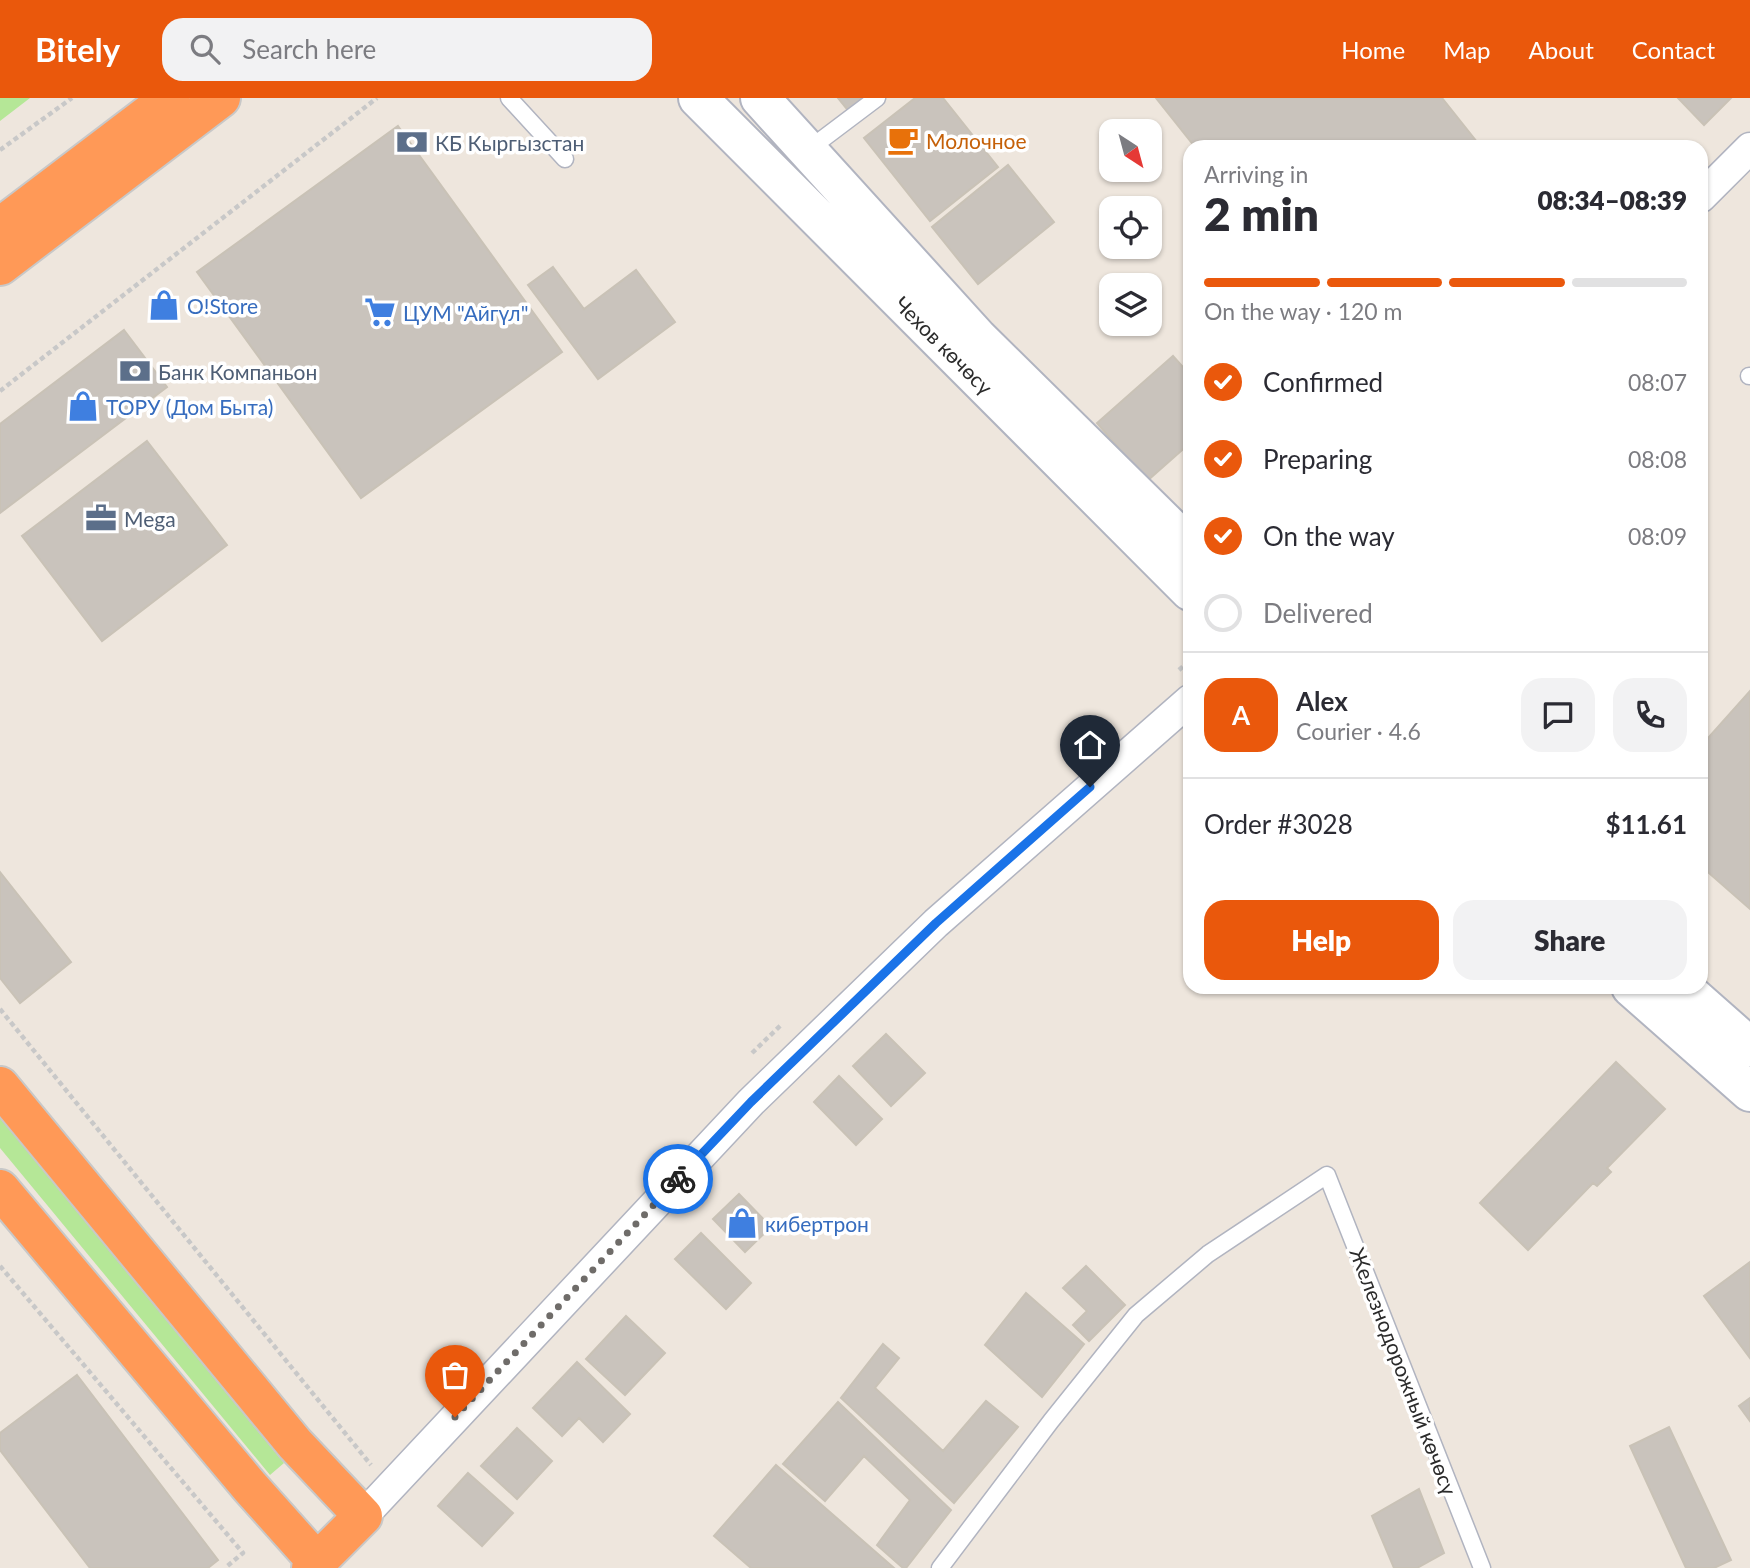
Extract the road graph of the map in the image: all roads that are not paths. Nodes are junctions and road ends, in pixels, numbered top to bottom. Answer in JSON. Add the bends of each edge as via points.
{"nodes":[{"id":1,"x":170,"y":98,"type":"edge"},
{"id":2,"x":221,"y":98,"type":"edge"},
{"id":3,"x":509,"y":98,"type":"edge"},
{"id":4,"x":698,"y":98,"type":"edge"},
{"id":5,"x":761,"y":98,"type":"edge"},
{"id":6,"x":877,"y":98,"type":"edge"},
{"id":7,"x":1750,"y":148,"type":"edge"},
{"id":8,"x":808,"y":150,"type":"junction"},
{"id":9,"x":565,"y":159,"type":"dead end"},
{"id":10,"x":1708,"y":190,"type":"edge"},
{"id":11,"x":0,"y":226,"type":"edge"},
{"id":12,"x":0,"y":266,"type":"edge"},
{"id":13,"x":1183,"y":540,"type":"edge"},
{"id":14,"x":1183,"y":585,"type":"edge"},
{"id":15,"x":1183,"y":706,"type":"edge"},
{"id":16,"x":1638,"y":994,"type":"edge"},
{"id":17,"x":1690,"y":994,"type":"edge"},
{"id":18,"x":1750,"y":1047,"type":"edge"},
{"id":19,"x":0,"y":1086,"type":"edge"},
{"id":20,"x":1750,"y":1092,"type":"edge"},
{"id":21,"x":0,"y":1189,"type":"edge"},
{"id":22,"x":363,"y":1516,"type":"junction"},
{"id":23,"x":314,"y":1565,"type":"edge"},
{"id":24,"x":940,"y":1568,"type":"edge"},
{"id":25,"x":1482,"y":1568,"type":"edge"}],
"edges":[{"from":1,"to":11,"type":"highway"},
{"from":2,"to":12,"type":"highway"},
{"from":3,"to":9,"type":"lane"},
{"from":4,"to":14,"type":"street","name":"Чехов көчөсү"},
{"from":5,"to":8,"type":"street","name":"Чехов көчөсү"},
{"from":6,"to":8,"type":"lane"},
{"from":7,"to":10,"type":"street"},
{"from":8,"to":13,"type":"street","name":"Чехов көчөсү","via":[[978,338]]},
{"from":15,"to":22,"type":"street","via":[[936,923],[751,1102]]},
{"from":16,"to":20,"type":"street"},
{"from":17,"to":18,"type":"street"},
{"from":19,"to":22,"type":"highway","via":[[295,1444]]},
{"from":21,"to":23,"type":"highway"},
{"from":22,"to":23,"type":"highway"},
{"from":24,"to":25,"type":"lane","name":"Железнодорожный көчөсү","via":[[1136,1315],[1208,1254],[1327,1175]]}]}
